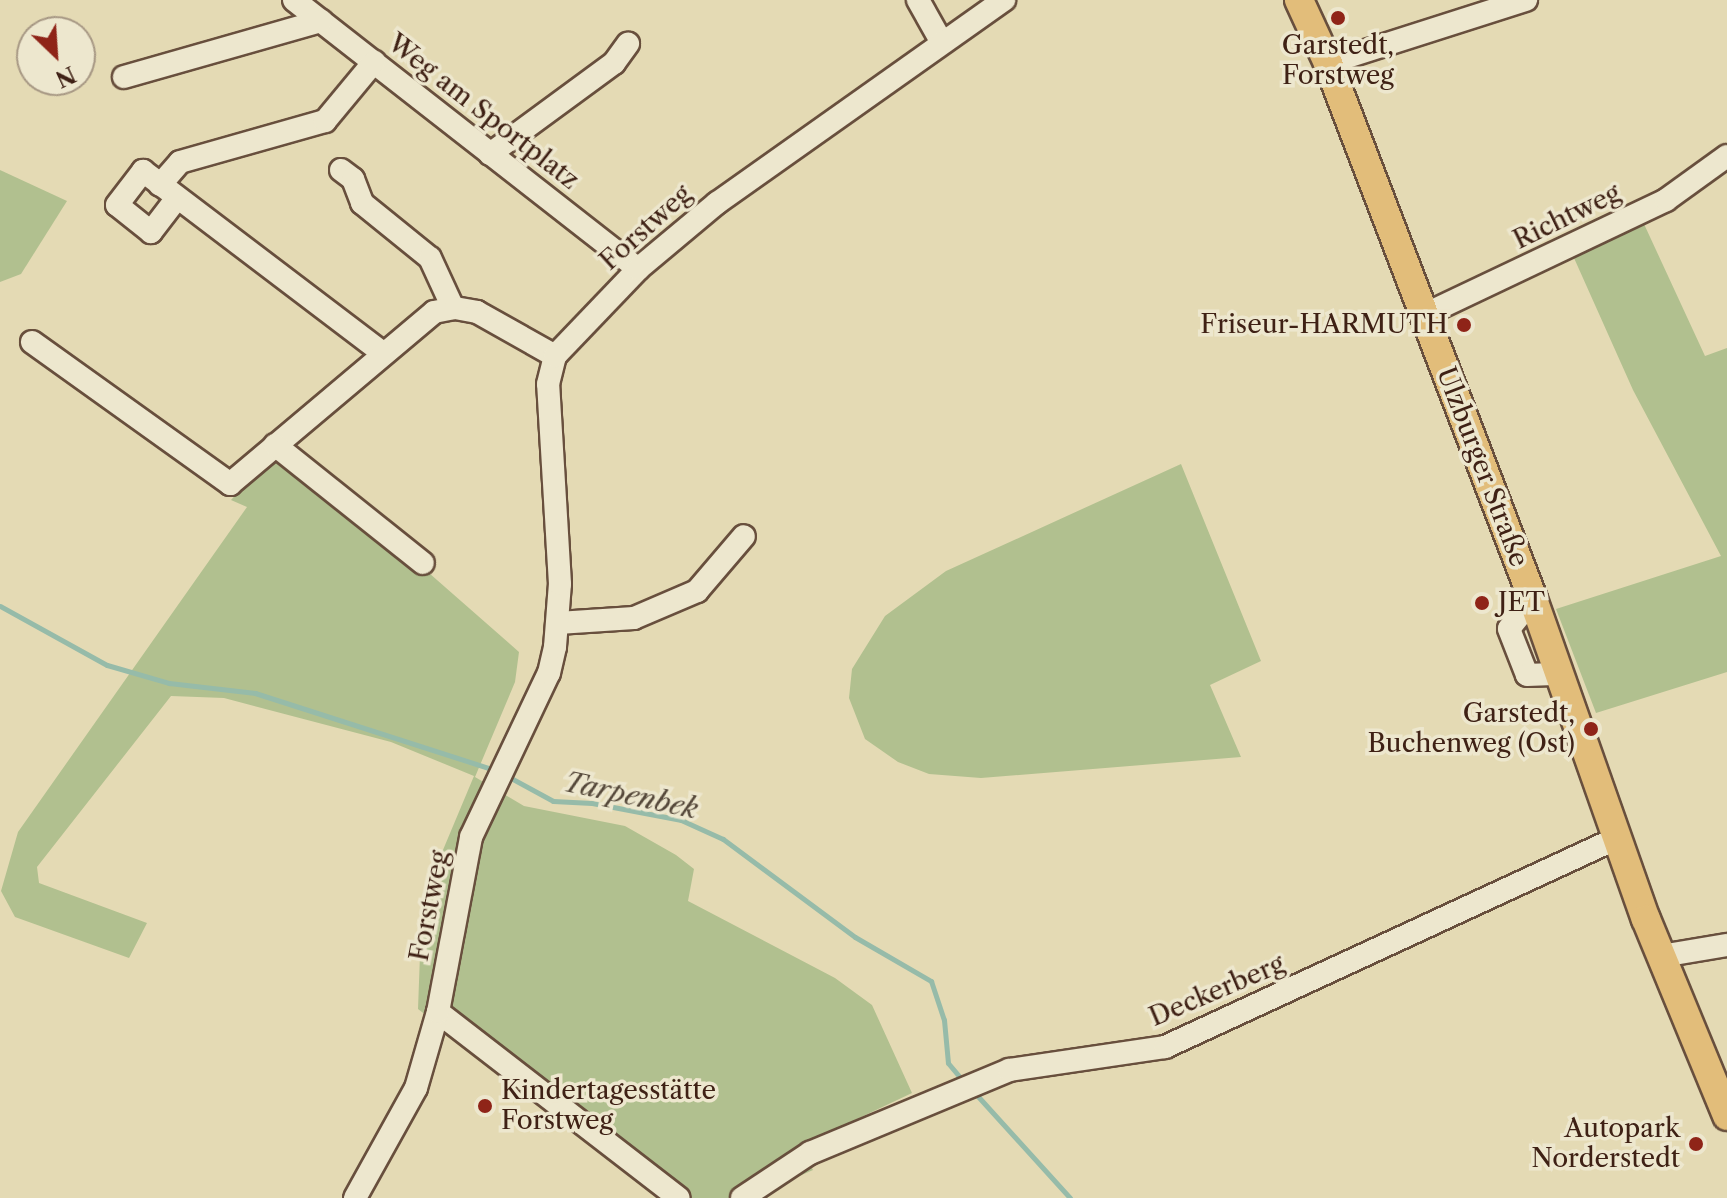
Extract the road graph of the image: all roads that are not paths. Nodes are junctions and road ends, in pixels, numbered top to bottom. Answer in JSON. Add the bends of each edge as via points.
{"nodes":[{"id":1,"x":294,"y":0,"type":"edge"},
{"id":2,"x":918,"y":0,"type":"edge"},
{"id":3,"x":1004,"y":0,"type":"edge"},
{"id":4,"x":1299,"y":0,"type":"edge"},
{"id":5,"x":1526,"y":0,"type":"edge"},
{"id":6,"x":321,"y":21,"type":"junction"},
{"id":7,"x":941,"y":41,"type":"junction"},
{"id":8,"x":628,"y":44,"type":"dead end"},
{"id":9,"x":374,"y":62,"type":"junction"},
{"id":10,"x":1328,"y":63,"type":"junction"},
{"id":11,"x":124,"y":77,"type":"dead end"},
{"id":12,"x":490,"y":154,"type":"junction"},
{"id":13,"x":1727,"y":156,"type":"edge"},
{"id":14,"x":341,"y":170,"type":"dead end"},
{"id":15,"x":638,"y":269,"type":"junction"},
{"id":16,"x":453,"y":308,"type":"junction"},
{"id":17,"x":1424,"y":315,"type":"junction"},
{"id":18,"x":32,"y":342,"type":"dead end"},
{"id":19,"x":383,"y":353,"type":"junction"},
{"id":20,"x":555,"y":356,"type":"junction"},
{"id":21,"x":275,"y":445,"type":"junction"},
{"id":22,"x":744,"y":536,"type":"dead end"},
{"id":23,"x":423,"y":563,"type":"dead end"},
{"id":24,"x":558,"y":623,"type":"junction"},
{"id":25,"x":1617,"y":838,"type":"junction"},
{"id":26,"x":1727,"y":945,"type":"edge"},
{"id":27,"x":1661,"y":956,"type":"junction"},
{"id":28,"x":438,"y":1012,"type":"junction"},
{"id":29,"x":1727,"y":1116,"type":"edge"},
{"id":30,"x":355,"y":1198,"type":"edge"},
{"id":31,"x":679,"y":1198,"type":"edge"},
{"id":32,"x":742,"y":1198,"type":"edge"}],
"edges":[{"from":1,"to":6,"type":"street","name":"Weg am Sportplatz"},
{"from":2,"to":7,"type":"street"},
{"from":3,"to":7,"type":"street","name":"Forstweg"},
{"from":4,"to":10,"type":"main road","name":"Ulzburger Straße"},
{"from":5,"to":10,"type":"street"},
{"from":6,"to":9,"type":"street","name":"Weg am Sportplatz"},
{"from":6,"to":11,"type":"street"},
{"from":7,"to":15,"type":"street","name":"Forstweg","via":[[782,154]]},
{"from":8,"to":12,"type":"street","via":[[614,63]]},
{"from":9,"to":12,"type":"street","name":"Weg am Sportplatz"},
{"from":9,"to":19,"type":"street","via":[[325,121],[180,162],[169,191]]},
{"from":10,"to":17,"type":"main road","name":"Ulzburger Straße"},
{"from":12,"to":15,"type":"street","name":"Weg am Sportplatz"},
{"from":13,"to":17,"type":"street","name":"Richtweg","via":[[1666,200]]},
{"from":14,"to":16,"type":"street","via":[[353,179],[362,203],[429,256]]},
{"from":15,"to":20,"type":"street","name":"Forstweg"},
{"from":16,"to":19,"type":"street","via":[[426,316]]},
{"from":16,"to":20,"type":"street","via":[[477,312]]},
{"from":17,"to":25,"type":"main road","name":"Ulzburger Straße"},
{"from":18,"to":21,"type":"street","via":[[230,484]]},
{"from":19,"to":21,"type":"street"},
{"from":20,"to":24,"type":"street","name":"Forstweg","via":[[548,384]]},
{"from":21,"to":23,"type":"street"},
{"from":22,"to":24,"type":"street","via":[[697,591],[634,618]]},
{"from":24,"to":28,"type":"street","name":"Forstweg","via":[[549,673],[471,837]]},
{"from":25,"to":27,"type":"main road","name":"Ulzburger Straße"},
{"from":25,"to":32,"type":"street","name":"Deckerberg","via":[[1165,1047],[1009,1070],[810,1153]]},
{"from":26,"to":27,"type":"street"},
{"from":27,"to":29,"type":"main road","name":"Ulzburger Straße"},
{"from":28,"to":30,"type":"street","name":"Forstweg","via":[[416,1088]]},
{"from":28,"to":31,"type":"street"}]}
